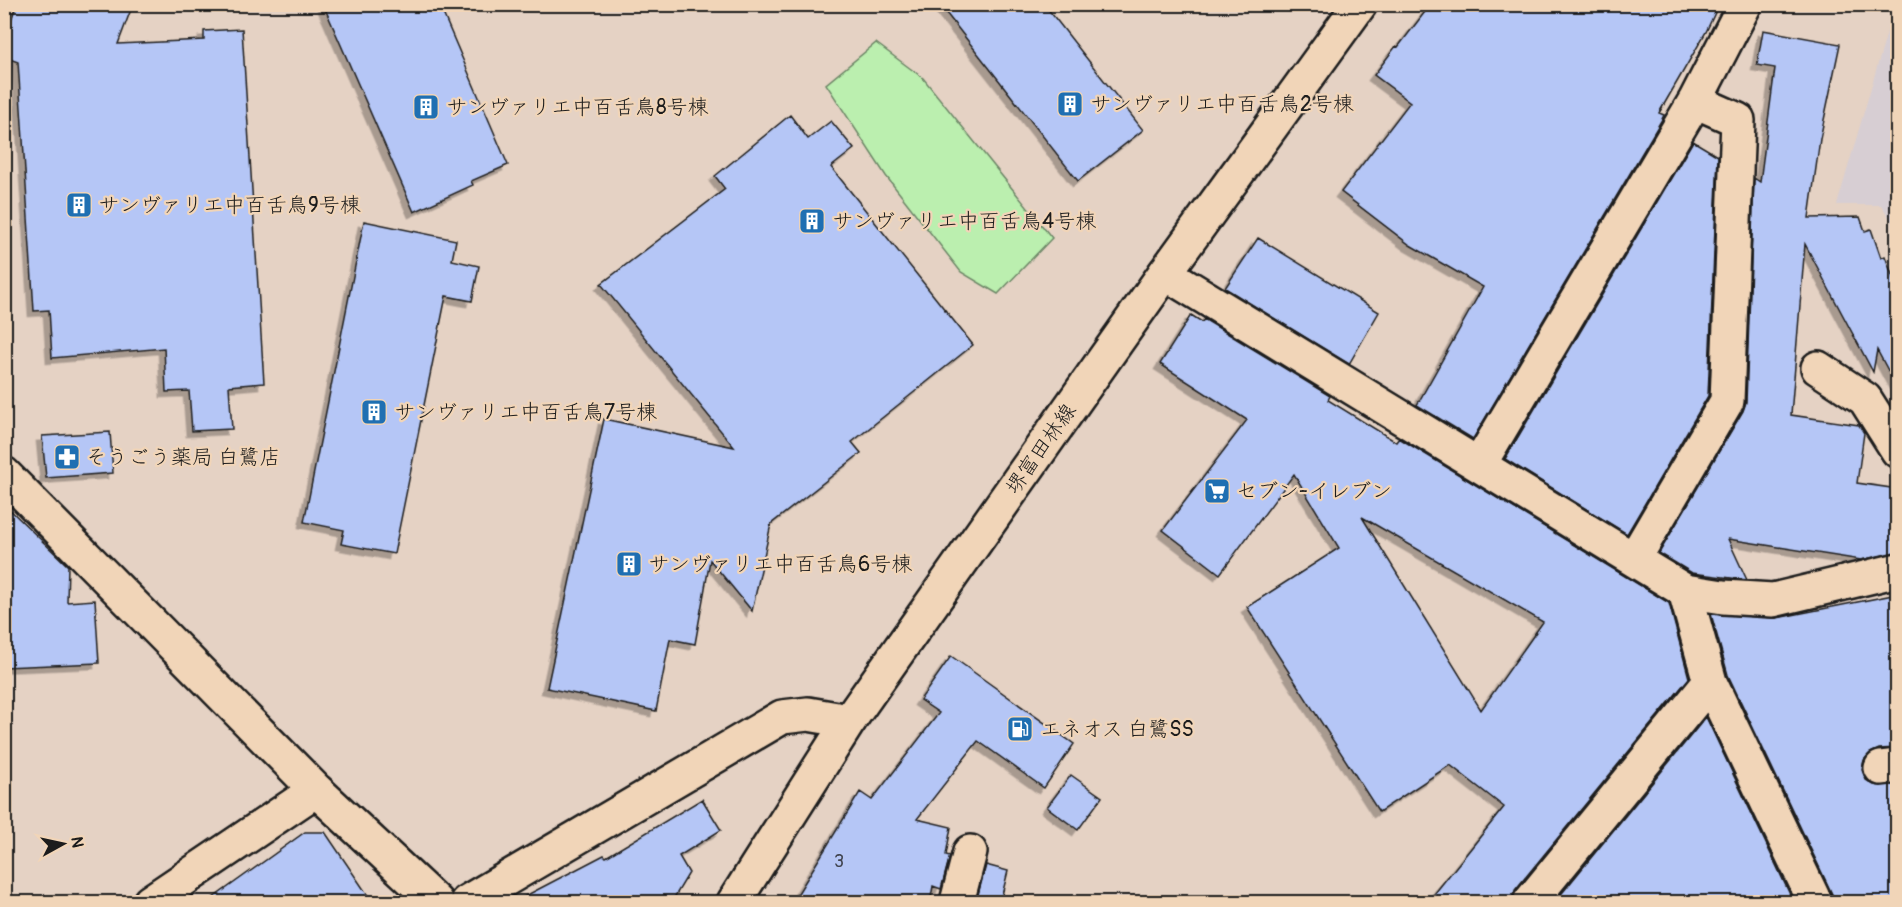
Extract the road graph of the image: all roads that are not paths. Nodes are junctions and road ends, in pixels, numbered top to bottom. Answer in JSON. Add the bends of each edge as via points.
{"nodes":[{"id":1,"x":1360,"y":4,"type":"edge"},
{"id":2,"x":1745,"y":4,"type":"edge"},
{"id":3,"x":1695,"y":101,"type":"junction"},
{"id":4,"x":1165,"y":273,"type":"junction"},
{"id":5,"x":1818,"y":368,"type":"dead end"},
{"id":6,"x":1898,"y":451,"type":"edge"},
{"id":7,"x":1479,"y":465,"type":"junction"},
{"id":8,"x":4,"y":474,"type":"edge"},
{"id":9,"x":1634,"y":559,"type":"junction"},
{"id":10,"x":1898,"y":570,"type":"edge"},
{"id":11,"x":1685,"y":591,"type":"junction"},
{"id":12,"x":1710,"y":682,"type":"junction"},
{"id":13,"x":849,"y":721,"type":"junction"},
{"id":14,"x":316,"y":790,"type":"junction"},
{"id":15,"x":970,"y":852,"type":"dead end"},
{"id":16,"x":150,"y":903,"type":"edge"},
{"id":17,"x":436,"y":903,"type":"edge"},
{"id":18,"x":467,"y":903,"type":"edge"},
{"id":19,"x":734,"y":903,"type":"edge"},
{"id":20,"x":957,"y":903,"type":"edge"},
{"id":21,"x":1530,"y":903,"type":"edge"},
{"id":22,"x":1815,"y":903,"type":"edge"}],
"edges":[{"from":1,"to":4,"type":"street","name":"堺富田林線"},
{"from":2,"to":3,"type":"street"},
{"from":3,"to":7,"type":"street"},
{"from":3,"to":9,"type":"street","via":[[1738,120],[1727,401]]},
{"from":4,"to":7,"type":"street"},
{"from":4,"to":13,"type":"street","name":"堺富田林線"},
{"from":5,"to":6,"type":"street","via":[[1865,399]]},
{"from":7,"to":9,"type":"street"},
{"from":8,"to":14,"type":"street"},
{"from":9,"to":11,"type":"street"},
{"from":10,"to":11,"type":"street","via":[[1773,600]]},
{"from":11,"to":12,"type":"street"},
{"from":12,"to":21,"type":"street"},
{"from":12,"to":22,"type":"street"},
{"from":13,"to":18,"type":"street","via":[[808,714],[782,717]]},
{"from":13,"to":19,"type":"street","name":"堺富田林線"},
{"from":14,"to":16,"type":"street"},
{"from":14,"to":17,"type":"street"},
{"from":15,"to":20,"type":"street"}]}
